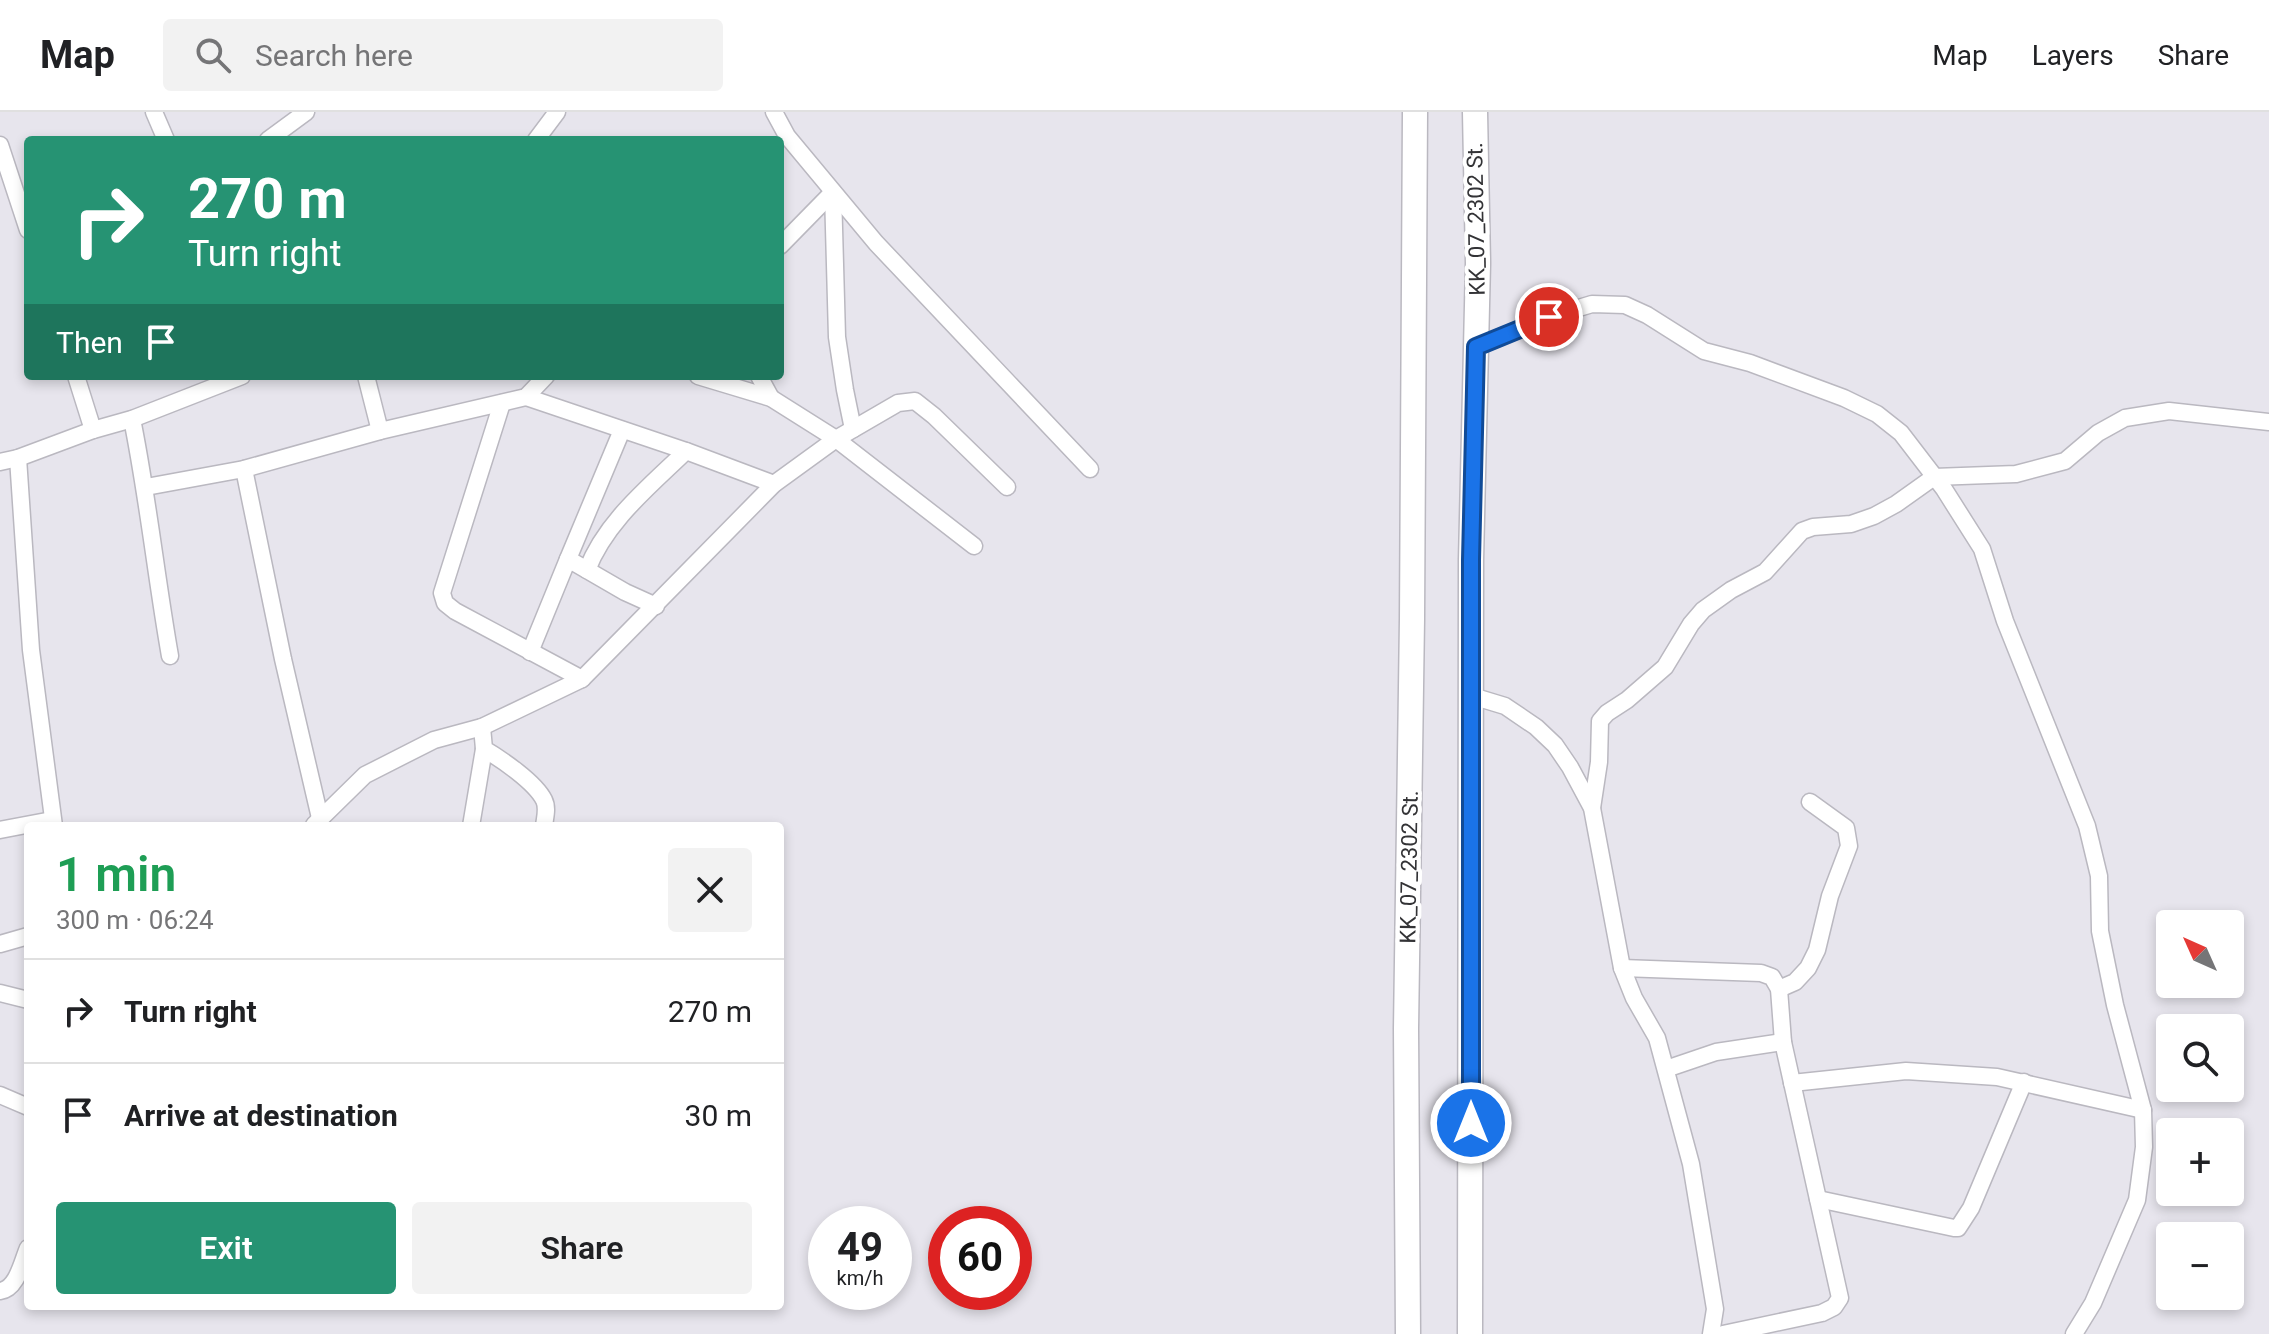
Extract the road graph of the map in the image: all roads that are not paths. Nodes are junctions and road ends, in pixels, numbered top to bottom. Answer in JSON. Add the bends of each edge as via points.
{"nodes":[{"id":1,"x":154,"y":112,"type":"edge"},
{"id":2,"x":306,"y":112,"type":"edge"},
{"id":3,"x":557,"y":112,"type":"edge"},
{"id":4,"x":774,"y":112,"type":"edge"},
{"id":5,"x":1415,"y":112,"type":"edge"},
{"id":6,"x":1475,"y":112,"type":"edge"},
{"id":7,"x":164,"y":136,"type":"edge"},
{"id":8,"x":273,"y":136,"type":"edge"},
{"id":9,"x":539,"y":136,"type":"edge"},
{"id":10,"x":783,"y":136,"type":"edge"},
{"id":11,"x":784,"y":140,"type":"edge"},
{"id":12,"x":0,"y":145,"type":"edge"},
{"id":13,"x":833,"y":192,"type":"junction"},
{"id":14,"x":24,"y":218,"type":"edge"},
{"id":15,"x":784,"y":242,"type":"edge"},
{"id":16,"x":1476,"y":347,"type":"junction"},
{"id":17,"x":77,"y":380,"type":"edge"},
{"id":18,"x":232,"y":380,"type":"edge"},
{"id":19,"x":367,"y":380,"type":"edge"},
{"id":20,"x":542,"y":380,"type":"edge"},
{"id":21,"x":711,"y":380,"type":"edge"},
{"id":22,"x":761,"y":380,"type":"edge"},
{"id":23,"x":526,"y":397,"type":"junction"},
{"id":24,"x":771,"y":398,"type":"junction"},
{"id":25,"x":502,"y":403,"type":"junction"},
{"id":26,"x":132,"y":419,"type":"junction"},
{"id":27,"x":2269,"y":422,"type":"edge"},
{"id":28,"x":853,"y":429,"type":"junction"},
{"id":29,"x":93,"y":430,"type":"junction"},
{"id":30,"x":622,"y":430,"type":"junction"},
{"id":31,"x":380,"y":431,"type":"junction"},
{"id":32,"x":836,"y":439,"type":"junction"},
{"id":33,"x":686,"y":451,"type":"junction"},
{"id":34,"x":18,"y":458,"type":"junction"},
{"id":35,"x":0,"y":462,"type":"edge"},
{"id":36,"x":244,"y":469,"type":"junction"},
{"id":37,"x":1090,"y":469,"type":"dead end"},
{"id":38,"x":1934,"y":477,"type":"junction"},
{"id":39,"x":774,"y":484,"type":"junction"},
{"id":40,"x":146,"y":487,"type":"junction"},
{"id":41,"x":1007,"y":487,"type":"dead end"},
{"id":42,"x":974,"y":546,"type":"dead end"},
{"id":43,"x":568,"y":559,"type":"junction"},
{"id":44,"x":587,"y":570,"type":"junction"},
{"id":45,"x":656,"y":606,"type":"junction"},
{"id":46,"x":530,"y":652,"type":"junction"},
{"id":47,"x":170,"y":656,"type":"dead end"},
{"id":48,"x":582,"y":679,"type":"junction"},
{"id":49,"x":1472,"y":696,"type":"junction"},
{"id":50,"x":482,"y":727,"type":"junction"},
{"id":51,"x":484,"y":749,"type":"junction"},
{"id":52,"x":1810,"y":802,"type":"dead end"},
{"id":53,"x":1592,"y":808,"type":"junction"},
{"id":54,"x":53,"y":822,"type":"edge"},
{"id":55,"x":316,"y":822,"type":"edge"},
{"id":56,"x":472,"y":822,"type":"edge"},
{"id":57,"x":545,"y":822,"type":"edge"},
{"id":58,"x":24,"y":827,"type":"edge"},
{"id":59,"x":0,"y":830,"type":"edge"},
{"id":60,"x":24,"y":937,"type":"edge"},
{"id":61,"x":0,"y":944,"type":"edge"},
{"id":62,"x":1622,"y":968,"type":"junction"},
{"id":63,"x":1779,"y":989,"type":"junction"},
{"id":64,"x":0,"y":993,"type":"edge"},
{"id":65,"x":24,"y":999,"type":"edge"},
{"id":66,"x":1783,"y":1042,"type":"junction"},
{"id":67,"x":1666,"y":1069,"type":"junction"},
{"id":68,"x":2024,"y":1082,"type":"junction"},
{"id":69,"x":1792,"y":1083,"type":"junction"},
{"id":70,"x":0,"y":1095,"type":"edge"},
{"id":71,"x":24,"y":1105,"type":"edge"},
{"id":72,"x":2143,"y":1110,"type":"junction"},
{"id":73,"x":1818,"y":1199,"type":"junction"},
{"id":74,"x":24,"y":1257,"type":"edge"},
{"id":75,"x":0,"y":1291,"type":"edge"},
{"id":76,"x":1408,"y":1334,"type":"edge"},
{"id":77,"x":1470,"y":1334,"type":"edge"},
{"id":78,"x":1711,"y":1334,"type":"edge"},
{"id":79,"x":1723,"y":1334,"type":"edge"},
{"id":80,"x":2074,"y":1334,"type":"edge"}],
"edges":[{"from":1,"to":7,"type":"street"},
{"from":2,"to":8,"type":"street"},
{"from":3,"to":9,"type":"street"},
{"from":4,"to":10,"type":"street"},
{"from":5,"to":76,"type":"main road","name":"KK_07_2302 St."},
{"from":6,"to":16,"type":"main road","name":"KK_07_2302 St."},
{"from":11,"to":13,"type":"street"},
{"from":12,"to":14,"type":"street"},
{"from":13,"to":15,"type":"street"},
{"from":13,"to":28,"type":"street","via":[[837,337]]},
{"from":13,"to":37,"type":"street","via":[[911,282]]},
{"from":16,"to":38,"type":"street","via":[[1592,304],[1625,305],[1704,351],[1750,363],[1877,414],[1901,433]]},
{"from":16,"to":49,"type":"main road","name":"KK_07_2302 St."},
{"from":17,"to":29,"type":"street"},
{"from":18,"to":26,"type":"street"},
{"from":19,"to":31,"type":"street"},
{"from":20,"to":23,"type":"street"},
{"from":21,"to":24,"type":"street"},
{"from":22,"to":24,"type":"street"},
{"from":23,"to":25,"type":"street"},
{"from":23,"to":30,"type":"street"},
{"from":24,"to":32,"type":"street"},
{"from":25,"to":31,"type":"street"},
{"from":25,"to":46,"type":"street","via":[[442,593],[455,611]]},
{"from":26,"to":29,"type":"street"},
{"from":26,"to":40,"type":"street"},
{"from":27,"to":38,"type":"street","via":[[2169,411],[2125,418],[2065,461],[2016,474]]},
{"from":28,"to":32,"type":"street"},
{"from":28,"to":41,"type":"street","via":[[898,403],[915,401]]},
{"from":29,"to":34,"type":"street"},
{"from":30,"to":33,"type":"street"},
{"from":30,"to":43,"type":"street"},
{"from":31,"to":36,"type":"street"},
{"from":32,"to":39,"type":"street"},
{"from":32,"to":42,"type":"street"},
{"from":33,"to":39,"type":"street"},
{"from":33,"to":44,"type":"street","via":[[614,522]]},
{"from":34,"to":35,"type":"street"},
{"from":34,"to":54,"type":"street","via":[[31,650]]},
{"from":36,"to":40,"type":"street"},
{"from":36,"to":55,"type":"street"},
{"from":38,"to":53,"type":"street","via":[[1874,516],[1802,531],[1765,572],[1703,610],[1665,667],[1600,721]]},
{"from":38,"to":72,"type":"street","via":[[1982,549],[2005,621],[2087,826],[2099,876],[2100,931]]},
{"from":39,"to":45,"type":"street"},
{"from":40,"to":47,"type":"street"},
{"from":43,"to":44,"type":"street"},
{"from":43,"to":46,"type":"street"},
{"from":44,"to":45,"type":"street"},
{"from":45,"to":48,"type":"street"},
{"from":46,"to":48,"type":"street"},
{"from":48,"to":50,"type":"street"},
{"from":49,"to":53,"type":"street","via":[[1505,706],[1536,727],[1555,745]]},
{"from":49,"to":77,"type":"main road","name":"KK_07_2302 St."},
{"from":50,"to":51,"type":"street"},
{"from":50,"to":55,"type":"street","via":[[434,740],[365,775]]},
{"from":51,"to":56,"type":"street"},
{"from":51,"to":57,"type":"street","via":[[538,792],[547,809]]},
{"from":52,"to":63,"type":"street","via":[[1846,828],[1849,846],[1817,950],[1802,975]]},
{"from":53,"to":62,"type":"street"},
{"from":58,"to":59,"type":"street"},
{"from":60,"to":61,"type":"street"},
{"from":62,"to":63,"type":"street","via":[[1761,973],[1772,977]]},
{"from":62,"to":67,"type":"street","via":[[1657,1038]]},
{"from":63,"to":66,"type":"street"},
{"from":64,"to":65,"type":"street"},
{"from":66,"to":67,"type":"street","via":[[1716,1052]]},
{"from":66,"to":69,"type":"street"},
{"from":67,"to":78,"type":"street","via":[[1691,1164],[1715,1309]]},
{"from":68,"to":69,"type":"street","via":[[1906,1071]]},
{"from":68,"to":72,"type":"street"},
{"from":68,"to":73,"type":"street","via":[[1958,1228]]},
{"from":69,"to":73,"type":"street"},
{"from":70,"to":71,"type":"street"},
{"from":72,"to":80,"type":"street","via":[[2137,1200],[2093,1303]]},
{"from":73,"to":79,"type":"street","via":[[1840,1298],[1834,1307]]},
{"from":74,"to":75,"type":"street","via":[[12,1285]]}]}
